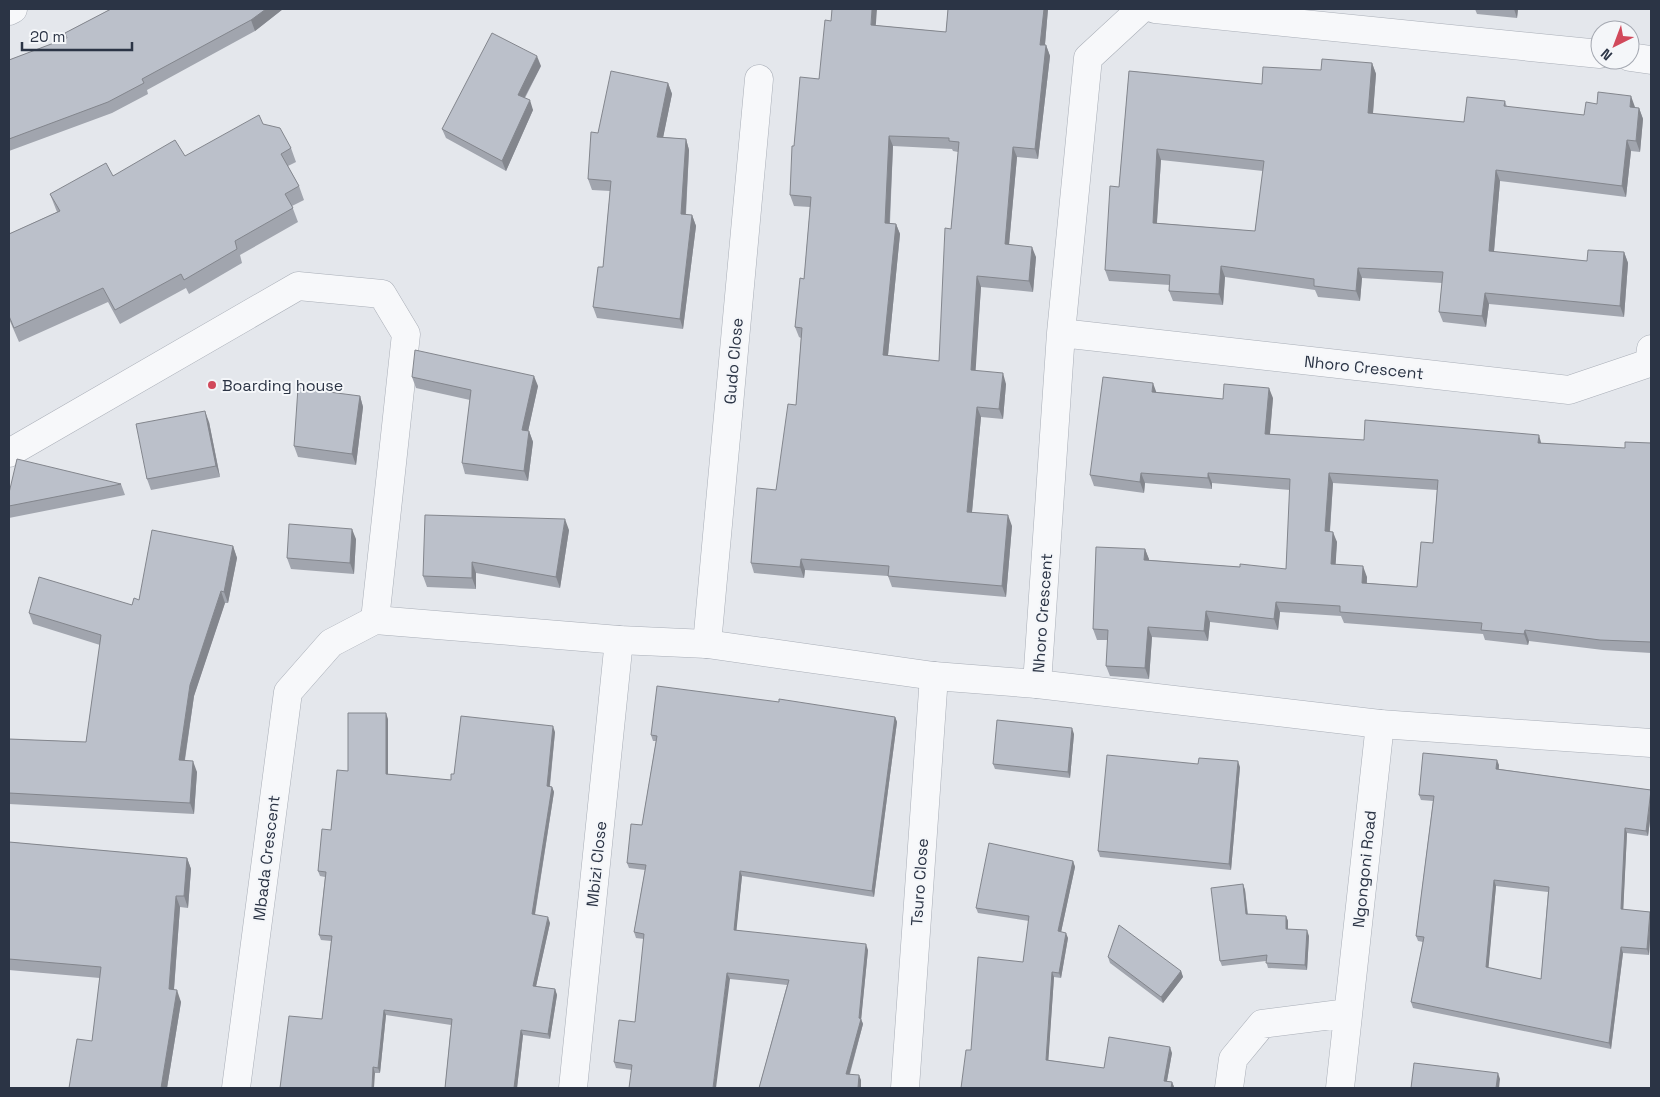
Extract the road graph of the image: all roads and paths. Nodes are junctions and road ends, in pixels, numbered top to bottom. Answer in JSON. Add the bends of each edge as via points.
{"nodes":[{"id":1,"x":13,"y":9,"type":"edge"},
{"id":2,"x":1141,"y":9,"type":"edge"},
{"id":3,"x":1155,"y":9,"type":"edge"},
{"id":4,"x":9,"y":12,"type":"edge"},
{"id":5,"x":1590,"y":53,"type":"edge"},
{"id":6,"x":759,"y":79,"type":"dead end"},
{"id":7,"x":1061,"y":333,"type":"junction"},
{"id":8,"x":1651,"y":349,"type":"edge"},
{"id":9,"x":9,"y":453,"type":"edge"},
{"id":10,"x":375,"y":620,"type":"junction"},
{"id":11,"x":619,"y":640,"type":"junction"},
{"id":12,"x":707,"y":644,"type":"junction"},
{"id":13,"x":934,"y":676,"type":"junction"},
{"id":14,"x":1037,"y":684,"type":"junction"},
{"id":15,"x":1380,"y":724,"type":"junction"},
{"id":16,"x":1651,"y":742,"type":"edge"},
{"id":17,"x":1348,"y":1013,"type":"junction"},
{"id":18,"x":236,"y":1088,"type":"edge"},
{"id":19,"x":573,"y":1088,"type":"edge"},
{"id":20,"x":905,"y":1088,"type":"edge"},
{"id":21,"x":1229,"y":1088,"type":"edge"},
{"id":22,"x":1340,"y":1088,"type":"edge"}],
"edges":[{"from":1,"to":4,"type":"street"},
{"from":2,"to":7,"type":"street","name":"Nhoro Crescent","via":[[1088,58]]},
{"from":3,"to":5,"type":"street"},
{"from":6,"to":12,"type":"street","name":"Gudo Close"},
{"from":7,"to":8,"type":"street","name":"Nhoro Crescent","via":[[1569,390],[1649,363]]},
{"from":7,"to":14,"type":"street","name":"Nhoro Crescent"},
{"from":9,"to":10,"type":"street","via":[[298,286],[382,294],[406,334]]},
{"from":10,"to":11,"type":"street"},
{"from":10,"to":18,"type":"street","name":"Mbada Crescent","via":[[330,643],[288,692]]},
{"from":11,"to":12,"type":"street"},
{"from":11,"to":19,"type":"street","name":"Mbizi Close"},
{"from":12,"to":13,"type":"street"},
{"from":13,"to":14,"type":"street"},
{"from":13,"to":20,"type":"street","name":"Tsuro Close"},
{"from":14,"to":15,"type":"street"},
{"from":15,"to":16,"type":"street"},
{"from":15,"to":17,"type":"street","name":"Ngongoni Road"},
{"from":17,"to":21,"type":"street","via":[[1262,1024],[1233,1059]]},
{"from":17,"to":22,"type":"street","name":"Ngongoni Road"}]}
